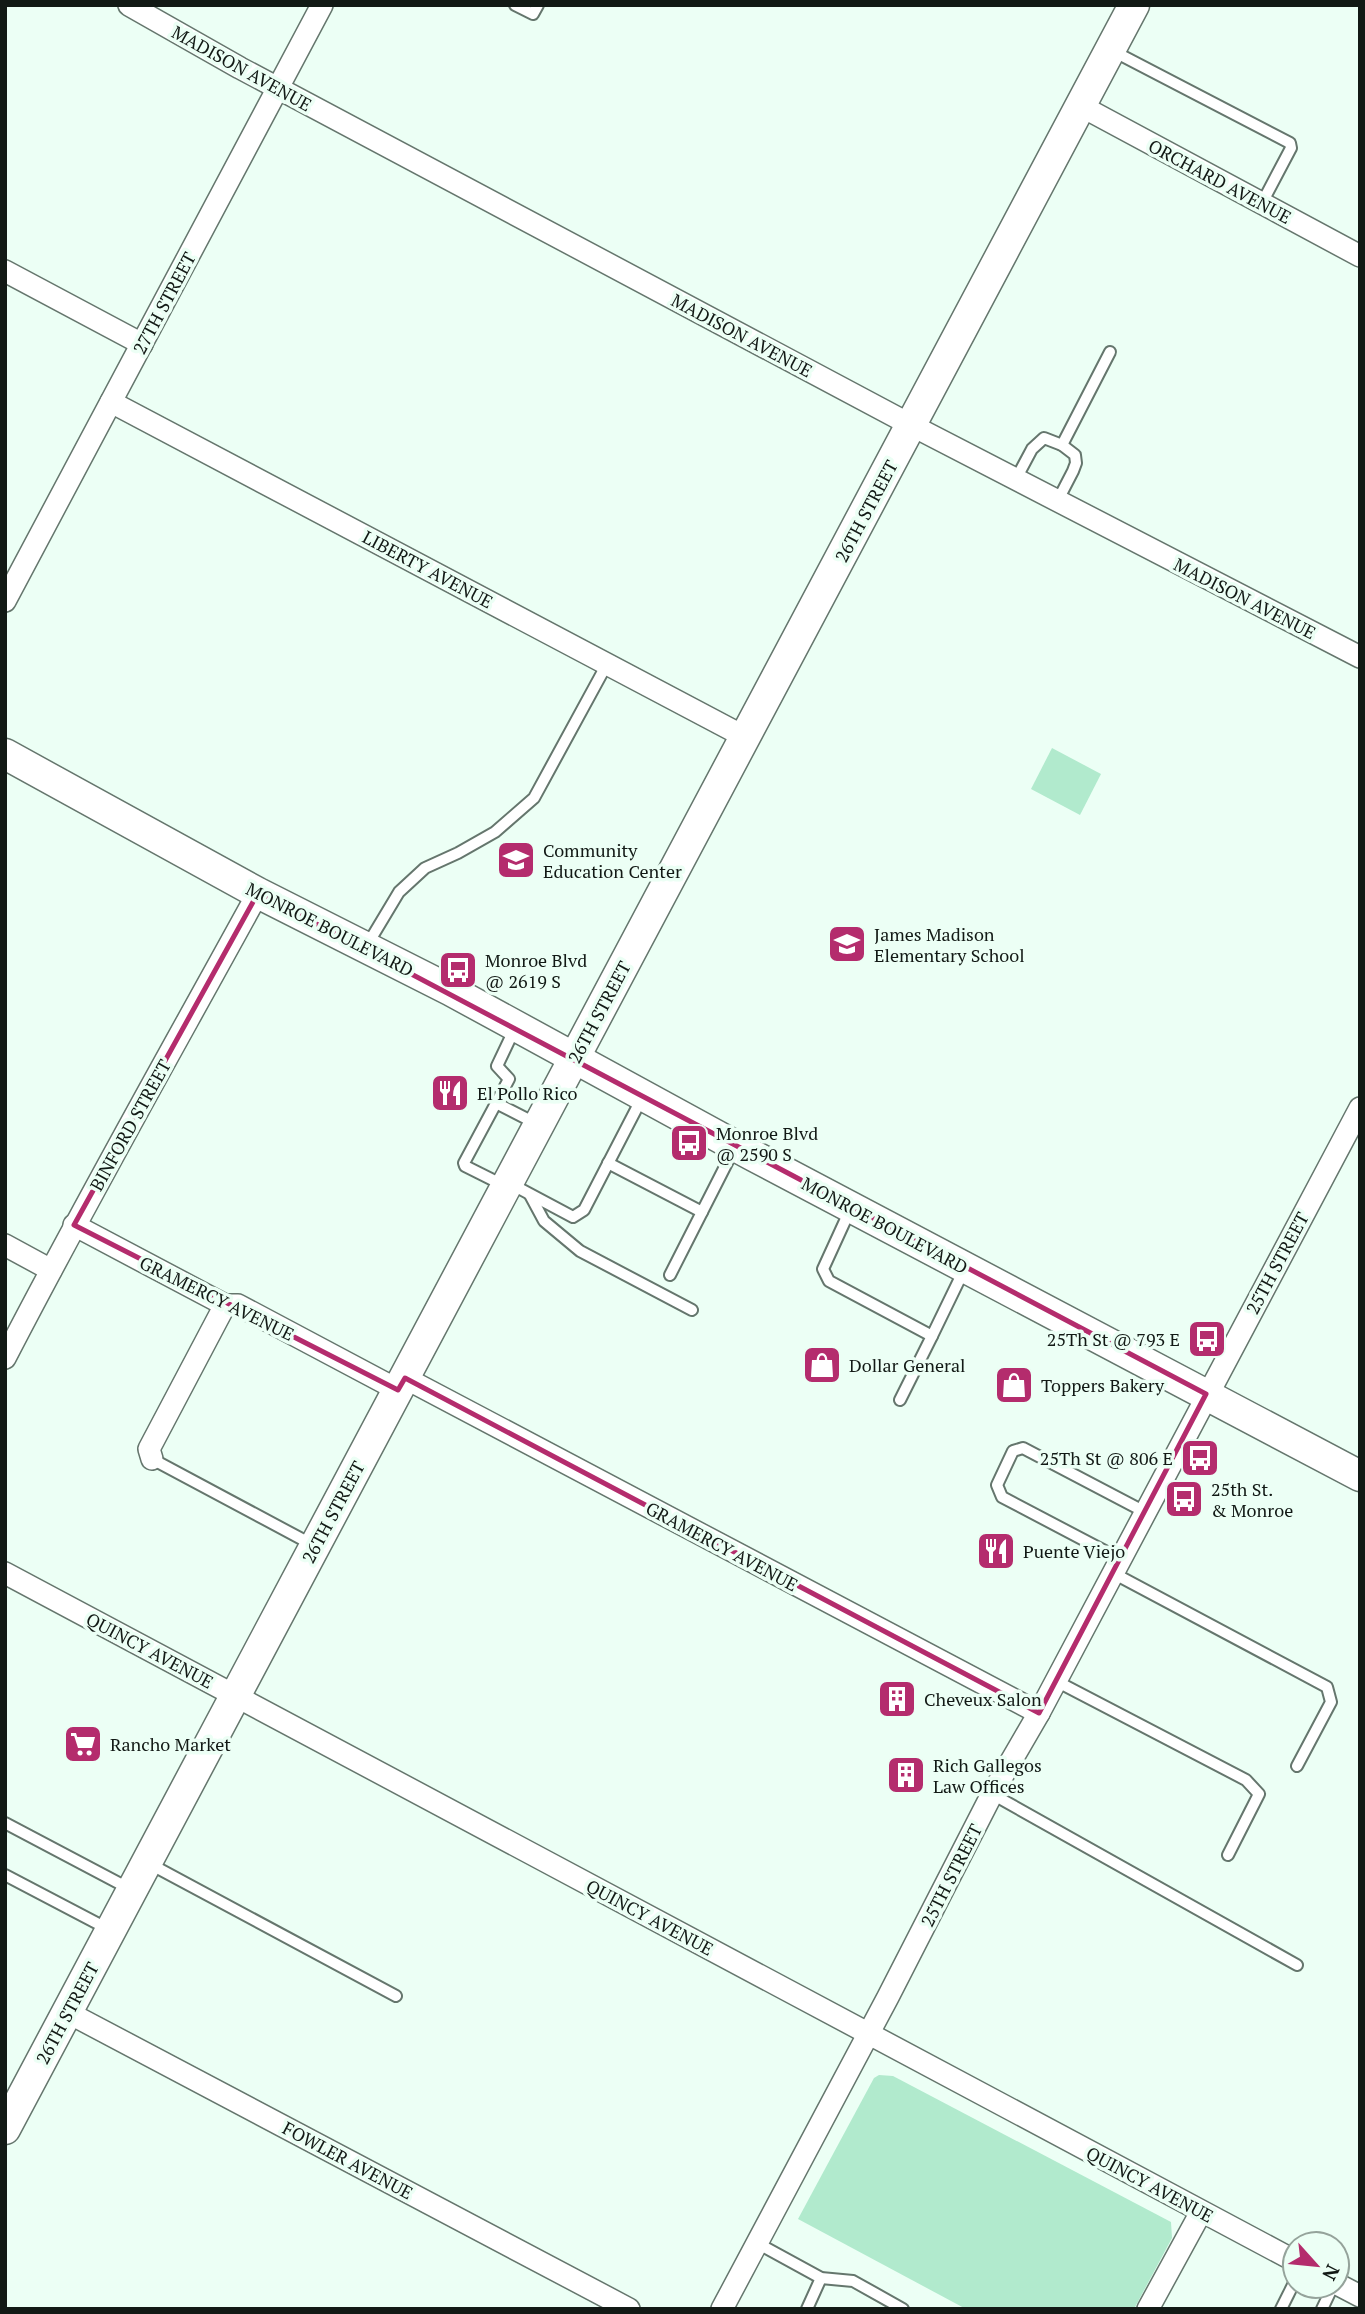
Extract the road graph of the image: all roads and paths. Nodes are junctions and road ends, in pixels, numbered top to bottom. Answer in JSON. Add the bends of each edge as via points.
{"nodes":[{"id":1,"x":129,"y":5,"type":"edge"},
{"id":2,"x":322,"y":5,"type":"edge"},
{"id":3,"x":516,"y":5,"type":"edge"},
{"id":4,"x":538,"y":5,"type":"edge"},
{"id":5,"x":1134,"y":5,"type":"edge"},
{"id":6,"x":1111,"y":50,"type":"junction"},
{"id":7,"x":278,"y":88,"type":"junction"},
{"id":8,"x":1081,"y":106,"type":"junction"},
{"id":9,"x":1262,"y":203,"type":"junction"},
{"id":10,"x":1360,"y":256,"type":"edge"},
{"id":11,"x":5,"y":271,"type":"edge"},
{"id":12,"x":142,"y":344,"type":"junction"},
{"id":13,"x":1110,"y":352,"type":"dead end"},
{"id":14,"x":111,"y":402,"type":"junction"},
{"id":15,"x":911,"y":425,"type":"junction"},
{"id":16,"x":1062,"y":444,"type":"junction"},
{"id":17,"x":1016,"y":479,"type":"junction"},
{"id":18,"x":1058,"y":500,"type":"junction"},
{"id":19,"x":5,"y":601,"type":"edge"},
{"id":20,"x":1360,"y":657,"type":"edge"},
{"id":21,"x":607,"y":664,"type":"junction"},
{"id":22,"x":745,"y":737,"type":"junction"},
{"id":23,"x":5,"y":754,"type":"edge"},
{"id":24,"x":258,"y":893,"type":"junction"},
{"id":25,"x":365,"y":949,"type":"junction"},
{"id":26,"x":516,"y":1026,"type":"junction"},
{"id":27,"x":575,"y":1057,"type":"junction"},
{"id":28,"x":644,"y":1095,"type":"junction"},
{"id":29,"x":496,"y":1103,"type":"junction"},
{"id":30,"x":1360,"y":1108,"type":"edge"},
{"id":31,"x":539,"y":1126,"type":"junction"},
{"id":32,"x":736,"y":1146,"type":"junction"},
{"id":33,"x":608,"y":1163,"type":"junction"},
{"id":34,"x":515,"y":1188,"type":"junction"},
{"id":35,"x":851,"y":1208,"type":"junction"},
{"id":36,"x":702,"y":1212,"type":"junction"},
{"id":37,"x":74,"y":1224,"type":"junction"},
{"id":38,"x":5,"y":1245,"type":"edge"},
{"id":39,"x":965,"y":1267,"type":"junction"},
{"id":40,"x":51,"y":1270,"type":"junction"},
{"id":41,"x":670,"y":1275,"type":"dead end"},
{"id":42,"x":225,"y":1305,"type":"junction"},
{"id":43,"x":692,"y":1310,"type":"dead end"},
{"id":44,"x":932,"y":1336,"type":"junction"},
{"id":45,"x":5,"y":1358,"type":"edge"},
{"id":46,"x":401,"y":1384,"type":"junction"},
{"id":47,"x":1206,"y":1394,"type":"junction"},
{"id":48,"x":900,"y":1400,"type":"dead end"},
{"id":49,"x":152,"y":1459,"type":"joint"},
{"id":50,"x":1360,"y":1475,"type":"edge"},
{"id":51,"x":1145,"y":1512,"type":"junction"},
{"id":52,"x":315,"y":1546,"type":"junction"},
{"id":53,"x":1116,"y":1566,"type":"junction"},
{"id":54,"x":5,"y":1573,"type":"edge"},
{"id":55,"x":1056,"y":1681,"type":"junction"},
{"id":56,"x":236,"y":1695,"type":"junction"},
{"id":57,"x":1039,"y":1713,"type":"junction"},
{"id":58,"x":1297,"y":1766,"type":"dead end"},
{"id":59,"x":992,"y":1794,"type":"junction"},
{"id":60,"x":5,"y":1823,"type":"edge"},
{"id":61,"x":1228,"y":1855,"type":"dead end"},
{"id":62,"x":147,"y":1862,"type":"junction"},
{"id":63,"x":5,"y":1875,"type":"edge"},
{"id":64,"x":132,"y":1891,"type":"junction"},
{"id":65,"x":111,"y":1931,"type":"junction"},
{"id":66,"x":1297,"y":1965,"type":"dead end"},
{"id":67,"x":396,"y":1996,"type":"dead end"},
{"id":68,"x":67,"y":2012,"type":"junction"},
{"id":69,"x":868,"y":2034,"type":"junction"},
{"id":70,"x":5,"y":2129,"type":"edge"},
{"id":71,"x":1202,"y":2212,"type":"junction"},
{"id":72,"x":757,"y":2242,"type":"junction"},
{"id":73,"x":1281,"y":2254,"type":"edge"},
{"id":74,"x":821,"y":2278,"type":"junction"},
{"id":75,"x":629,"y":2309,"type":"edge"},
{"id":76,"x":722,"y":2309,"type":"edge"},
{"id":77,"x":807,"y":2309,"type":"edge"},
{"id":78,"x":903,"y":2309,"type":"edge"},
{"id":79,"x":1148,"y":2309,"type":"edge"}],
"edges":[{"from":1,"to":7,"type":"street","name":"MADISON AVENUE"},
{"from":2,"to":7,"type":"street","name":"27TH STREET"},
{"from":3,"to":4,"type":"lane","via":[[533,14]]},
{"from":5,"to":6,"type":"street","name":"26TH STREET"},
{"from":6,"to":8,"type":"street","name":"26TH STREET"},
{"from":6,"to":9,"type":"lane","via":[[1290,143]]},
{"from":7,"to":12,"type":"street","name":"27TH STREET"},
{"from":7,"to":15,"type":"street","name":"MADISON AVENUE"},
{"from":8,"to":9,"type":"street","name":"ORCHARD AVENUE"},
{"from":8,"to":15,"type":"street","name":"26TH STREET"},
{"from":9,"to":10,"type":"street","name":"ORCHARD AVENUE"},
{"from":11,"to":12,"type":"street"},
{"from":12,"to":14,"type":"street","name":"27TH STREET"},
{"from":13,"to":16,"type":"lane"},
{"from":14,"to":19,"type":"street","name":"27TH STREET"},
{"from":14,"to":21,"type":"street","name":"LIBERTY AVENUE"},
{"from":15,"to":17,"type":"street","name":"MADISON AVENUE"},
{"from":15,"to":22,"type":"street","name":"26TH STREET"},
{"from":16,"to":17,"type":"lane","via":[[1044,438],[1037,443]]},
{"from":16,"to":18,"type":"lane","via":[[1076,463]]},
{"from":17,"to":18,"type":"street","name":"MADISON AVENUE"},
{"from":18,"to":20,"type":"street","name":"MADISON AVENUE"},
{"from":21,"to":22,"type":"street","name":"LIBERTY AVENUE"},
{"from":21,"to":25,"type":"lane","via":[[534,797],[495,832],[425,868],[399,892]]},
{"from":22,"to":27,"type":"street","name":"26TH STREET"},
{"from":23,"to":24,"type":"street","name":"MONROE BOULEVARD"},
{"from":24,"to":25,"type":"street","name":"MONROE BOULEVARD"},
{"from":24,"to":37,"type":"street","name":"BINFORD STREET"},
{"from":25,"to":26,"type":"street","name":"MONROE BOULEVARD"},
{"from":26,"to":27,"type":"street","name":"MONROE BOULEVARD"},
{"from":26,"to":29,"type":"lane","via":[[497,1066],[509,1079]]},
{"from":27,"to":28,"type":"street","name":"MONROE BOULEVARD"},
{"from":27,"to":31,"type":"street","name":"26TH STREET"},
{"from":28,"to":32,"type":"street","name":"MONROE BOULEVARD"},
{"from":28,"to":33,"type":"lane"},
{"from":29,"to":31,"type":"lane"},
{"from":29,"to":34,"type":"lane","via":[[464,1163]]},
{"from":30,"to":47,"type":"street","name":"25TH STREET"},
{"from":31,"to":34,"type":"street","name":"26TH STREET"},
{"from":32,"to":35,"type":"street","name":"MONROE BOULEVARD"},
{"from":32,"to":36,"type":"lane"},
{"from":33,"to":34,"type":"lane","via":[[584,1210],[573,1217]]},
{"from":33,"to":36,"type":"lane"},
{"from":34,"to":43,"type":"lane","via":[[544,1221],[580,1251]]},
{"from":34,"to":46,"type":"street","name":"26TH STREET"},
{"from":35,"to":39,"type":"street","name":"MONROE BOULEVARD"},
{"from":35,"to":44,"type":"lane","via":[[823,1269],[829,1281]]},
{"from":36,"to":41,"type":"lane"},
{"from":37,"to":40,"type":"street","name":"BINFORD STREET"},
{"from":37,"to":42,"type":"street","name":"GRAMERCY AVENUE"},
{"from":38,"to":40,"type":"street"},
{"from":39,"to":44,"type":"lane"},
{"from":39,"to":47,"type":"street","name":"MONROE BOULEVARD"},
{"from":40,"to":45,"type":"street","name":"BINFORD STREET"},
{"from":42,"to":46,"type":"street","name":"GRAMERCY AVENUE","via":[[238,1306]]},
{"from":42,"to":49,"type":"street","via":[[149,1449]]},
{"from":44,"to":48,"type":"lane"},
{"from":46,"to":52,"type":"street","name":"26TH STREET"},
{"from":46,"to":57,"type":"street","name":"GRAMERCY AVENUE"},
{"from":47,"to":50,"type":"street","name":"MONROE BOULEVARD"},
{"from":47,"to":51,"type":"street","name":"25TH STREET"},
{"from":49,"to":52,"type":"lane"},
{"from":51,"to":53,"type":"street","name":"25TH STREET"},
{"from":51,"to":53,"type":"lane","via":[[1023,1448],[1013,1451],[997,1485],[1002,1497]]},
{"from":52,"to":56,"type":"street","name":"26TH STREET"},
{"from":53,"to":55,"type":"street","name":"25TH STREET"},
{"from":53,"to":58,"type":"lane","via":[[1327,1688],[1331,1702]]},
{"from":54,"to":56,"type":"street","name":"QUINCY AVENUE"},
{"from":55,"to":57,"type":"street","name":"25TH STREET"},
{"from":55,"to":61,"type":"lane","via":[[1245,1780],[1259,1794]]},
{"from":56,"to":62,"type":"street","name":"26TH STREET"},
{"from":56,"to":69,"type":"street","name":"QUINCY AVENUE"},
{"from":57,"to":59,"type":"street","name":"25TH STREET"},
{"from":59,"to":66,"type":"lane"},
{"from":59,"to":69,"type":"street","name":"25TH STREET"},
{"from":60,"to":64,"type":"lane"},
{"from":62,"to":64,"type":"street","name":"26TH STREET"},
{"from":62,"to":67,"type":"lane"},
{"from":63,"to":65,"type":"lane"},
{"from":64,"to":65,"type":"street","name":"26TH STREET"},
{"from":65,"to":68,"type":"street","name":"26TH STREET"},
{"from":68,"to":70,"type":"street","name":"26TH STREET"},
{"from":68,"to":75,"type":"street","name":"FOWLER AVENUE"},
{"from":69,"to":71,"type":"street","name":"QUINCY AVENUE"},
{"from":69,"to":72,"type":"street","name":"25TH STREET"},
{"from":71,"to":73,"type":"street","name":"QUINCY AVENUE"},
{"from":71,"to":79,"type":"street"},
{"from":72,"to":74,"type":"lane"},
{"from":72,"to":76,"type":"street","name":"25TH STREET"},
{"from":74,"to":77,"type":"lane"},
{"from":74,"to":78,"type":"lane","via":[[853,2281]]}]}
